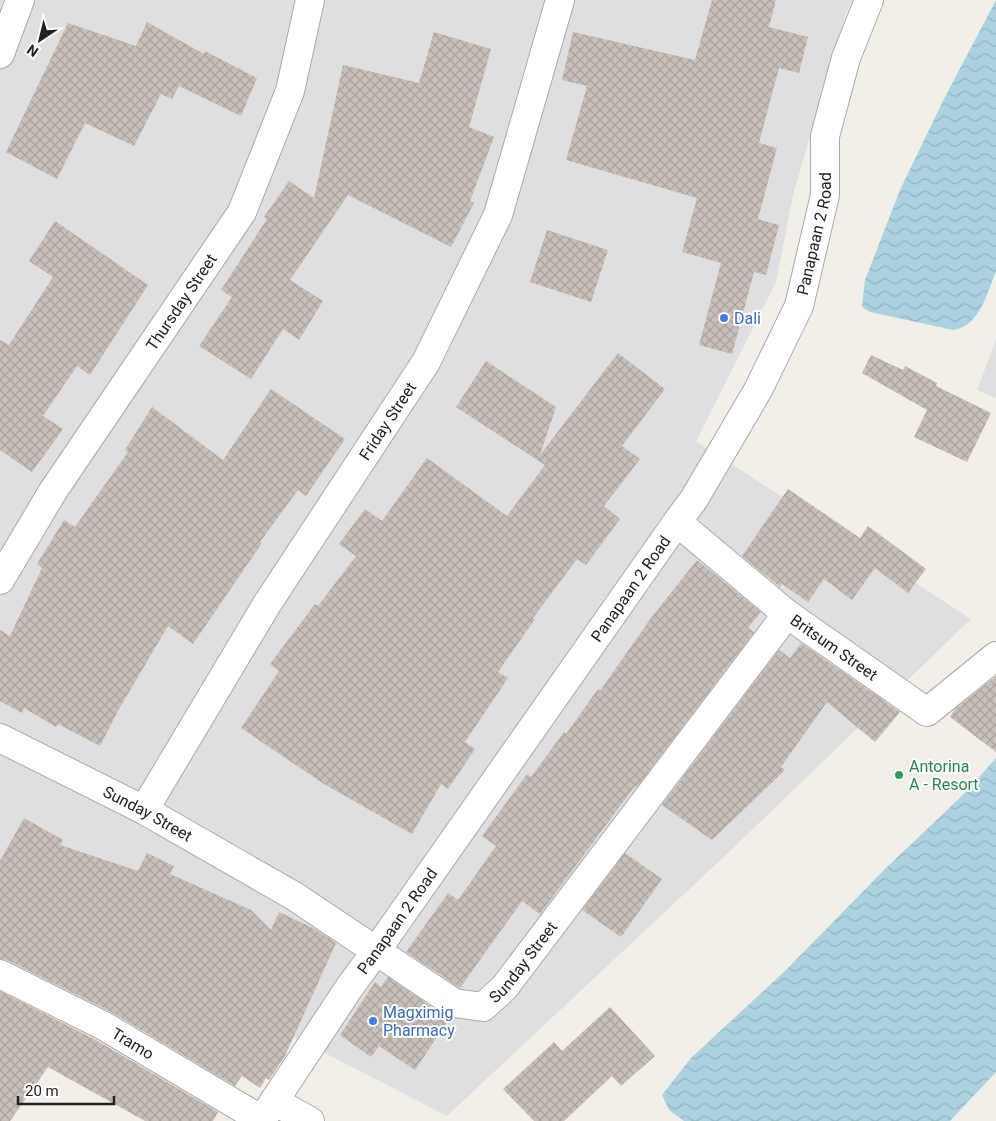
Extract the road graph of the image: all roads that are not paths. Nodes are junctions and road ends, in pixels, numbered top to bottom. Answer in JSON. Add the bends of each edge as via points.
{"nodes":[{"id":1,"x":20,"y":0,"type":"edge"},
{"id":2,"x":310,"y":0,"type":"edge"},
{"id":3,"x":560,"y":0,"type":"edge"},
{"id":4,"x":869,"y":0,"type":"edge"},
{"id":5,"x":0,"y":54,"type":"edge"},
{"id":6,"x":676,"y":522,"type":"junction"},
{"id":7,"x":0,"y":580,"type":"edge"},
{"id":8,"x":787,"y":614,"type":"junction"},
{"id":9,"x":996,"y":656,"type":"edge"},
{"id":10,"x":0,"y":738,"type":"edge"},
{"id":11,"x":144,"y":810,"type":"junction"},
{"id":12,"x":376,"y":951,"type":"junction"},
{"id":13,"x":0,"y":974,"type":"edge"},
{"id":14,"x":266,"y":1114,"type":"edge"},
{"id":15,"x":310,"y":1121,"type":"edge"}],
"edges":[{"from":1,"to":5,"type":"street"},
{"from":2,"to":7,"type":"street","name":"Thursday Street","via":[[290,91],[242,212],[53,491]]},
{"from":3,"to":11,"type":"street","name":"Friday Street","via":[[498,215],[426,362],[267,604]]},
{"from":4,"to":6,"type":"street","name":"Panapaan 2 Road","via":[[846,58],[825,136],[825,195],[799,306],[758,390],[694,499]]},
{"from":6,"to":8,"type":"street","name":"Britsum Street"},
{"from":6,"to":12,"type":"street","name":"Panapaan 2 Road"},
{"from":8,"to":9,"type":"street","name":"Britsum Street","via":[[927,712]]},
{"from":8,"to":12,"type":"street","name":"Sunday Street","via":[[504,988],[483,1006],[454,1003]]},
{"from":10,"to":11,"type":"street","name":"Sunday Street"},
{"from":11,"to":12,"type":"street","name":"Sunday Street","via":[[294,896]]},
{"from":12,"to":14,"type":"street","name":"Panapaan 2 Road"},
{"from":13,"to":14,"type":"street","name":"Tramo"},
{"from":14,"to":15,"type":"street","name":"Tramo"}]}
